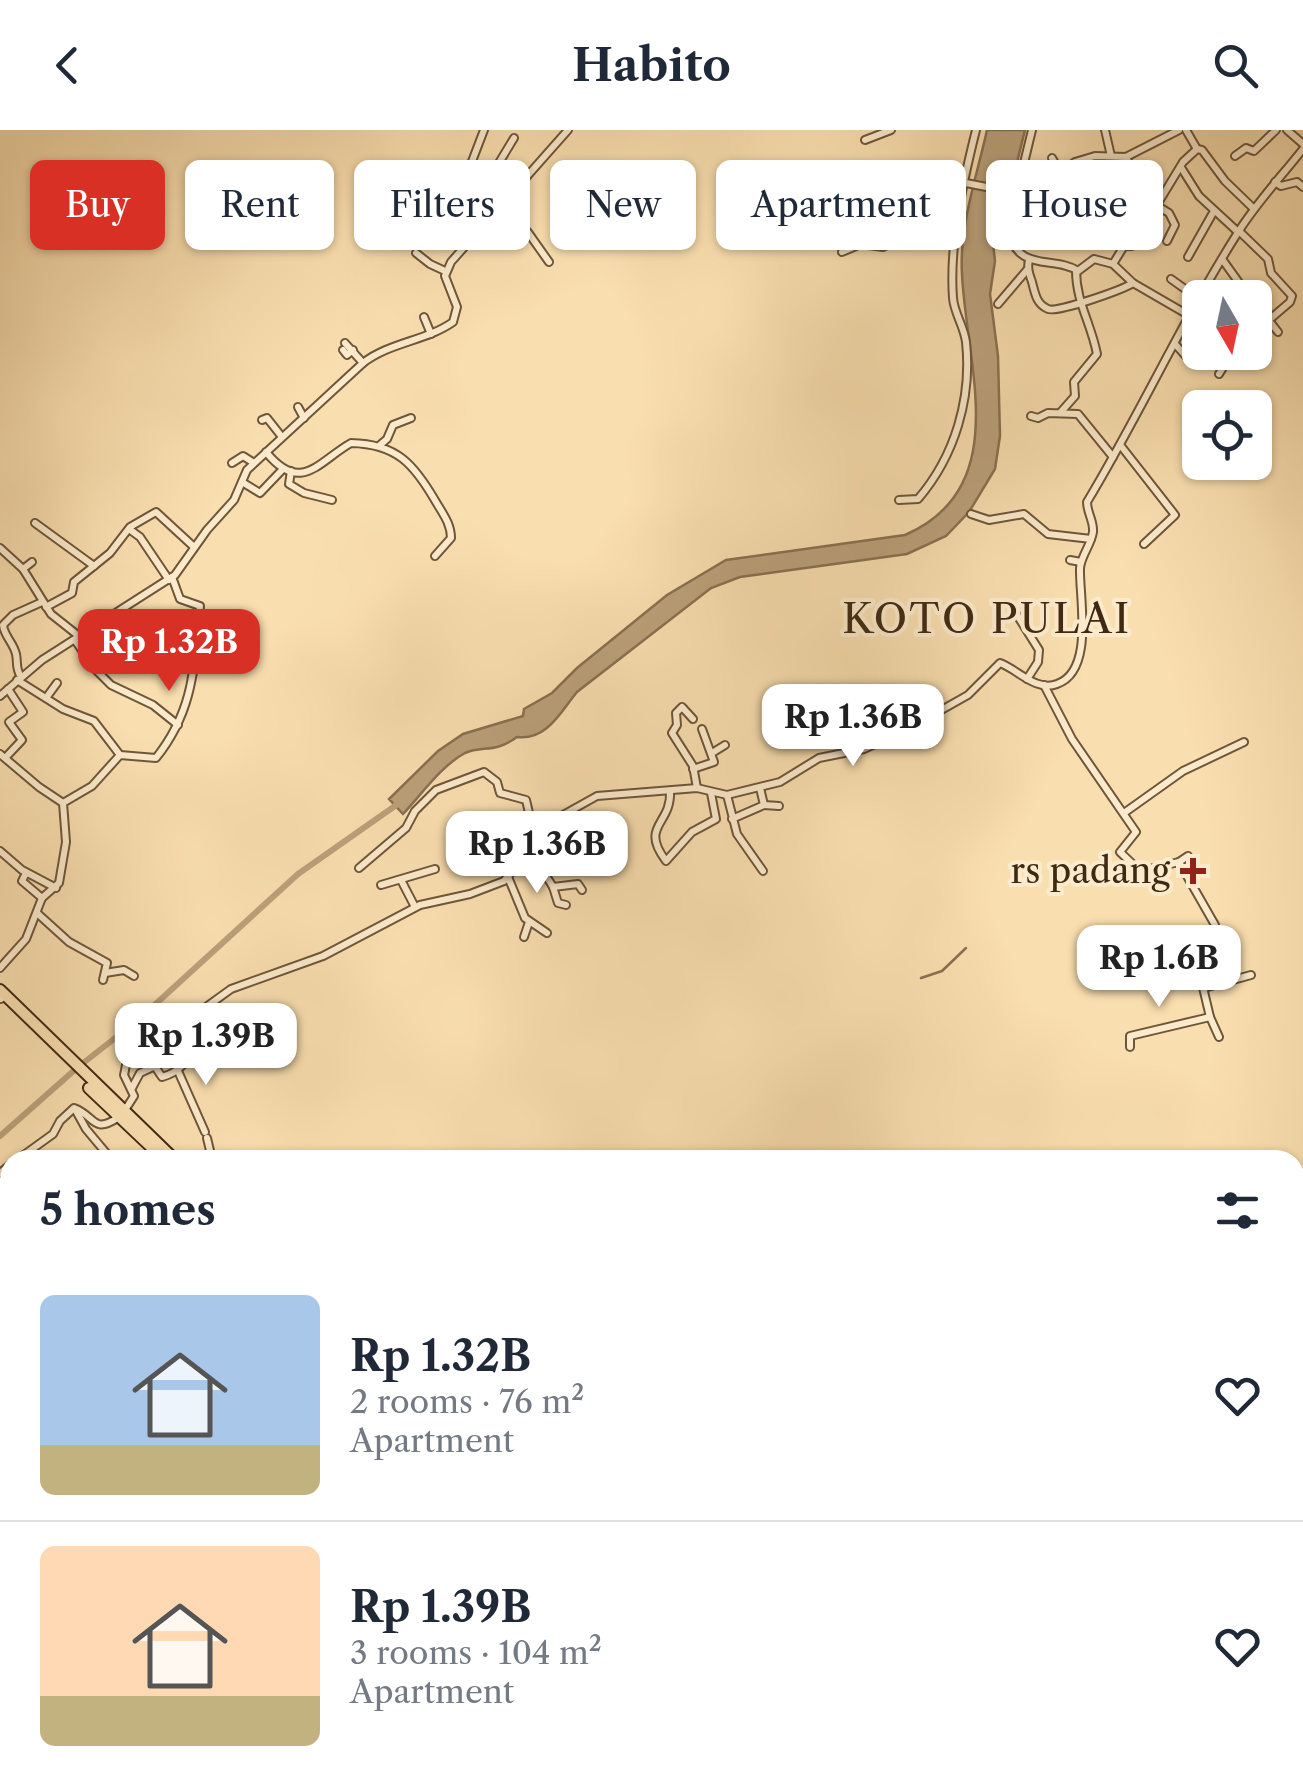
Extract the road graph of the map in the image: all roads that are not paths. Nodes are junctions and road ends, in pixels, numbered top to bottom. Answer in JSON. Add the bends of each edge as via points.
{"nodes":[{"id":1,"x":484,"y":130,"type":"edge"},
{"id":2,"x":568,"y":130,"type":"edge"},
{"id":3,"x":891,"y":130,"type":"edge"},
{"id":4,"x":976,"y":130,"type":"edge"},
{"id":5,"x":1032,"y":130,"type":"edge"},
{"id":6,"x":1106,"y":130,"type":"edge"},
{"id":7,"x":1183,"y":130,"type":"edge"},
{"id":8,"x":1276,"y":130,"type":"edge"},
{"id":9,"x":1287,"y":130,"type":"edge"},
{"id":10,"x":879,"y":132,"type":"edge"},
{"id":11,"x":514,"y":138,"type":"dead end"},
{"id":12,"x":865,"y":140,"type":"dead end"},
{"id":13,"x":1303,"y":146,"type":"edge"},
{"id":14,"x":1197,"y":149,"type":"junction"},
{"id":15,"x":1111,"y":156,"type":"junction"},
{"id":16,"x":1235,"y":156,"type":"dead end"},
{"id":17,"x":1126,"y":157,"type":"junction"},
{"id":18,"x":470,"y":160,"type":"edge"},
{"id":19,"x":501,"y":160,"type":"edge"},
{"id":20,"x":1024,"y":160,"type":"edge"},
{"id":21,"x":1081,"y":160,"type":"edge"},
{"id":22,"x":1127,"y":160,"type":"edge"},
{"id":23,"x":1182,"y":168,"type":"junction"},
{"id":24,"x":530,"y":172,"type":"edge"},
{"id":25,"x":1275,"y":182,"type":"junction"},
{"id":26,"x":968,"y":183,"type":"junction"},
{"id":27,"x":986,"y":187,"type":"edge"},
{"id":28,"x":1303,"y":187,"type":"edge"},
{"id":29,"x":966,"y":191,"type":"edge"},
{"id":30,"x":1163,"y":193,"type":"edge"},
{"id":31,"x":1254,"y":209,"type":"junction"},
{"id":32,"x":1163,"y":210,"type":"edge"},
{"id":33,"x":1214,"y":212,"type":"junction"},
{"id":34,"x":1238,"y":231,"type":"junction"},
{"id":35,"x":530,"y":236,"type":"edge"},
{"id":36,"x":1167,"y":241,"type":"dead end"},
{"id":37,"x":464,"y":250,"type":"edge"},
{"id":38,"x":847,"y":250,"type":"edge"},
{"id":39,"x":956,"y":250,"type":"edge"},
{"id":40,"x":1020,"y":250,"type":"edge"},
{"id":41,"x":1122,"y":250,"type":"edge"},
{"id":42,"x":842,"y":252,"type":"dead end"},
{"id":43,"x":416,"y":253,"type":"dead end"},
{"id":44,"x":1188,"y":257,"type":"dead end"},
{"id":45,"x":1029,"y":258,"type":"junction"},
{"id":46,"x":1222,"y":259,"type":"junction"},
{"id":47,"x":549,"y":262,"type":"dead end"},
{"id":48,"x":1113,"y":264,"type":"junction"},
{"id":49,"x":1027,"y":270,"type":"junction"},
{"id":50,"x":1076,"y":270,"type":"junction"},
{"id":51,"x":446,"y":271,"type":"junction"},
{"id":52,"x":1171,"y":279,"type":"dead end"},
{"id":53,"x":1210,"y":280,"type":"edge"},
{"id":54,"x":1234,"y":280,"type":"edge"},
{"id":55,"x":1133,"y":284,"type":"junction"},
{"id":56,"x":1182,"y":286,"type":"edge"},
{"id":57,"x":1078,"y":302,"type":"junction"},
{"id":58,"x":998,"y":304,"type":"dead end"},
{"id":59,"x":1182,"y":312,"type":"edge"},
{"id":60,"x":424,"y":317,"type":"dead end"},
{"id":61,"x":1272,"y":317,"type":"edge"},
{"id":62,"x":1272,"y":324,"type":"edge"},
{"id":63,"x":1182,"y":331,"type":"edge"},
{"id":64,"x":1278,"y":332,"type":"dead end"},
{"id":65,"x":431,"y":334,"type":"junction"},
{"id":66,"x":1175,"y":344,"type":"junction"},
{"id":67,"x":344,"y":346,"type":"dead end"},
{"id":68,"x":1182,"y":352,"type":"edge"},
{"id":69,"x":363,"y":363,"type":"junction"},
{"id":70,"x":1222,"y":370,"type":"edge"},
{"id":71,"x":1219,"y":374,"type":"dead end"},
{"id":72,"x":298,"y":408,"type":"dead end"},
{"id":73,"x":1060,"y":414,"type":"junction"},
{"id":74,"x":1031,"y":416,"type":"dead end"},
{"id":75,"x":304,"y":418,"type":"junction"},
{"id":76,"x":411,"y":418,"type":"dead end"},
{"id":77,"x":262,"y":420,"type":"dead end"},
{"id":78,"x":282,"y":437,"type":"junction"},
{"id":79,"x":380,"y":445,"type":"junction"},
{"id":80,"x":1121,"y":446,"type":"junction"},
{"id":81,"x":266,"y":452,"type":"junction"},
{"id":82,"x":1114,"y":457,"type":"junction"},
{"id":83,"x":232,"y":464,"type":"dead end"},
{"id":84,"x":254,"y":464,"type":"junction"},
{"id":85,"x":287,"y":471,"type":"junction"},
{"id":86,"x":242,"y":482,"type":"junction"},
{"id":87,"x":332,"y":500,"type":"dead end"},
{"id":88,"x":899,"y":500,"type":"dead end"},
{"id":89,"x":971,"y":514,"type":"dead end"},
{"id":90,"x":35,"y":523,"type":"dead end"},
{"id":91,"x":129,"y":529,"type":"junction"},
{"id":92,"x":1090,"y":539,"type":"junction"},
{"id":93,"x":1144,"y":544,"type":"dead end"},
{"id":94,"x":194,"y":547,"type":"junction"},
{"id":95,"x":0,"y":548,"type":"edge"},
{"id":96,"x":436,"y":556,"type":"dead end"},
{"id":97,"x":1070,"y":560,"type":"dead end"},
{"id":98,"x":32,"y":562,"type":"dead end"},
{"id":99,"x":1080,"y":562,"type":"junction"},
{"id":100,"x":94,"y":566,"type":"junction"},
{"id":101,"x":23,"y":569,"type":"junction"},
{"id":102,"x":171,"y":578,"type":"junction"},
{"id":103,"x":44,"y":604,"type":"junction"},
{"id":104,"x":1016,"y":615,"type":"dead end"},
{"id":105,"x":78,"y":638,"type":"junction"},
{"id":106,"x":98,"y":650,"type":"dead end"},
{"id":107,"x":88,"y":658,"type":"junction"},
{"id":108,"x":19,"y":678,"type":"junction"},
{"id":109,"x":1027,"y":678,"type":"junction"},
{"id":110,"x":57,"y":682,"type":"dead end"},
{"id":111,"x":1044,"y":684,"type":"junction"},
{"id":112,"x":8,"y":689,"type":"junction"},
{"id":113,"x":0,"y":696,"type":"edge"},
{"id":114,"x":46,"y":698,"type":"junction"},
{"id":115,"x":693,"y":719,"type":"dead end"},
{"id":116,"x":178,"y":726,"type":"junction"},
{"id":117,"x":702,"y":729,"type":"dead end"},
{"id":118,"x":1244,"y":742,"type":"dead end"},
{"id":119,"x":725,"y":745,"type":"dead end"},
{"id":120,"x":712,"y":753,"type":"junction"},
{"id":121,"x":120,"y":755,"type":"junction"},
{"id":122,"x":3,"y":756,"type":"edge"},
{"id":123,"x":693,"y":770,"type":"junction"},
{"id":124,"x":697,"y":788,"type":"junction"},
{"id":125,"x":760,"y":788,"type":"junction"},
{"id":126,"x":670,"y":790,"type":"junction"},
{"id":127,"x":711,"y":793,"type":"junction"},
{"id":128,"x":727,"y":796,"type":"junction"},
{"id":129,"x":63,"y":803,"type":"junction"},
{"id":130,"x":764,"y":805,"type":"junction"},
{"id":131,"x":779,"y":806,"type":"dead end"},
{"id":132,"x":1124,"y":813,"type":"junction"},
{"id":133,"x":732,"y":819,"type":"junction"},
{"id":134,"x":534,"y":834,"type":"junction"},
{"id":135,"x":0,"y":851,"type":"edge"},
{"id":136,"x":1188,"y":856,"type":"dead end"},
{"id":137,"x":1179,"y":862,"type":"junction"},
{"id":138,"x":515,"y":863,"type":"junction"},
{"id":139,"x":360,"y":868,"type":"dead end"},
{"id":140,"x":435,"y":869,"type":"dead end"},
{"id":141,"x":762,"y":871,"type":"dead end"},
{"id":142,"x":26,"y":873,"type":"junction"},
{"id":143,"x":508,"y":877,"type":"junction"},
{"id":144,"x":401,"y":880,"type":"junction"},
{"id":145,"x":381,"y":885,"type":"dead end"},
{"id":146,"x":554,"y":887,"type":"junction"},
{"id":147,"x":56,"y":888,"type":"junction"},
{"id":148,"x":582,"y":890,"type":"dead end"},
{"id":149,"x":42,"y":898,"type":"junction"},
{"id":150,"x":566,"y":905,"type":"dead end"},
{"id":151,"x":416,"y":907,"type":"junction"},
{"id":152,"x":38,"y":913,"type":"junction"},
{"id":153,"x":529,"y":922,"type":"junction"},
{"id":154,"x":548,"y":933,"type":"dead end"},
{"id":155,"x":524,"y":937,"type":"dead end"},
{"id":156,"x":0,"y":968,"type":"edge"},
{"id":157,"x":1250,"y":975,"type":"dead end"},
{"id":158,"x":134,"y":976,"type":"dead end"},
{"id":159,"x":1204,"y":988,"type":"junction"},
{"id":160,"x":0,"y":990,"type":"edge"},
{"id":161,"x":0,"y":998,"type":"edge"},
{"id":162,"x":1210,"y":1017,"type":"junction"},
{"id":163,"x":176,"y":1030,"type":"junction"},
{"id":164,"x":1220,"y":1038,"type":"dead end"},
{"id":165,"x":1130,"y":1041,"type":"dead end"},
{"id":166,"x":49,"y":1044,"type":"junction"},
{"id":167,"x":196,"y":1045,"type":"junction"},
{"id":168,"x":146,"y":1053,"type":"junction"},
{"id":169,"x":203,"y":1060,"type":"dead end"},
{"id":170,"x":153,"y":1067,"type":"junction"},
{"id":171,"x":178,"y":1070,"type":"junction"},
{"id":172,"x":132,"y":1088,"type":"junction"},
{"id":173,"x":74,"y":1108,"type":"junction"},
{"id":174,"x":121,"y":1114,"type":"junction"},
{"id":175,"x":31,"y":1150,"type":"edge"},
{"id":176,"x":105,"y":1150,"type":"edge"},
{"id":177,"x":155,"y":1150,"type":"edge"},
{"id":178,"x":163,"y":1150,"type":"edge"},
{"id":179,"x":210,"y":1150,"type":"edge"}],
"edges":[{"from":1,"to":18,"type":"street"},
{"from":2,"to":24,"type":"street"},
{"from":3,"to":10,"type":"street"},
{"from":4,"to":26,"type":"street"},
{"from":5,"to":20,"type":"street"},
{"from":6,"to":15,"type":"street"},
{"from":7,"to":14,"type":"street"},
{"from":7,"to":17,"type":"street"},
{"from":8,"to":16,"type":"street","via":[[1254,151]]},
{"from":9,"to":13,"type":"street"},
{"from":10,"to":12,"type":"street"},
{"from":11,"to":19,"type":"street"},
{"from":13,"to":25,"type":"street"},
{"from":14,"to":23,"type":"street"},
{"from":14,"to":31,"type":"street"},
{"from":15,"to":17,"type":"street"},
{"from":15,"to":21,"type":"street"},
{"from":17,"to":22,"type":"street"},
{"from":23,"to":30,"type":"street"},
{"from":23,"to":33,"type":"street"},
{"from":25,"to":28,"type":"street"},
{"from":25,"to":31,"type":"street"},
{"from":26,"to":27,"type":"street"},
{"from":26,"to":29,"type":"street"},
{"from":31,"to":34,"type":"street"},
{"from":32,"to":36,"type":"street","via":[[1175,225]]},
{"from":33,"to":34,"type":"street"},
{"from":33,"to":44,"type":"street"},
{"from":34,"to":46,"type":"street"},
{"from":34,"to":61,"type":"street","via":[[1268,259],[1270,273],[1292,296]]},
{"from":35,"to":47,"type":"street"},
{"from":37,"to":51,"type":"street"},
{"from":38,"to":42,"type":"street"},
{"from":39,"to":88,"type":"street","via":[[953,302],[966,342],[966,394],[938,473],[918,499]]},
{"from":40,"to":45,"type":"street"},
{"from":41,"to":48,"type":"street"},
{"from":43,"to":51,"type":"street"},
{"from":45,"to":49,"type":"street"},
{"from":45,"to":50,"type":"street"},
{"from":46,"to":53,"type":"street"},
{"from":46,"to":54,"type":"street"},
{"from":48,"to":50,"type":"street","via":[[1093,259]]},
{"from":48,"to":55,"type":"street"},
{"from":49,"to":57,"type":"street","via":[[1045,308],[1057,311]]},
{"from":49,"to":58,"type":"street"},
{"from":50,"to":57,"type":"street"},
{"from":51,"to":65,"type":"street","via":[[458,312],[454,322]]},
{"from":52,"to":56,"type":"street"},
{"from":55,"to":57,"type":"street"},
{"from":55,"to":59,"type":"street"},
{"from":57,"to":73,"type":"street","via":[[1097,354],[1075,380],[1075,396]]},
{"from":60,"to":65,"type":"street"},
{"from":62,"to":64,"type":"street"},
{"from":63,"to":66,"type":"street"},
{"from":65,"to":69,"type":"street"},
{"from":66,"to":68,"type":"street"},
{"from":66,"to":80,"type":"street"},
{"from":67,"to":69,"type":"street"},
{"from":69,"to":75,"type":"street"},
{"from":70,"to":71,"type":"street"},
{"from":72,"to":75,"type":"street"},
{"from":73,"to":74,"type":"street"},
{"from":73,"to":82,"type":"street","via":[[1078,414]]},
{"from":75,"to":78,"type":"street"},
{"from":76,"to":79,"type":"street","via":[[393,425]]},
{"from":77,"to":78,"type":"street"},
{"from":78,"to":81,"type":"street"},
{"from":79,"to":85,"type":"street","via":[[349,443],[322,467]]},
{"from":79,"to":96,"type":"street","via":[[414,466],[448,522],[451,538]]},
{"from":80,"to":82,"type":"street"},
{"from":80,"to":93,"type":"street","via":[[1176,514]]},
{"from":81,"to":84,"type":"street"},
{"from":81,"to":85,"type":"street"},
{"from":82,"to":92,"type":"street","via":[[1087,502]]},
{"from":83,"to":84,"type":"street","via":[[242,456]]},
{"from":84,"to":86,"type":"street"},
{"from":85,"to":86,"type":"street","via":[[260,493]]},
{"from":85,"to":87,"type":"street","via":[[289,484]]},
{"from":86,"to":94,"type":"street"},
{"from":89,"to":92,"type":"street","via":[[989,520],[1024,514],[1048,534]]},
{"from":90,"to":100,"type":"street"},
{"from":91,"to":94,"type":"street","via":[[158,512]]},
{"from":91,"to":100,"type":"street"},
{"from":91,"to":102,"type":"street"},
{"from":92,"to":99,"type":"street"},
{"from":94,"to":102,"type":"street"},
{"from":95,"to":101,"type":"street"},
{"from":97,"to":99,"type":"street"},
{"from":98,"to":101,"type":"street"},
{"from":99,"to":111,"type":"street","via":[[1082,646],[1061,682]]},
{"from":100,"to":103,"type":"street","via":[[72,583],[72,593]]},
{"from":101,"to":103,"type":"street"},
{"from":102,"to":105,"type":"street"},
{"from":102,"to":116,"type":"street","via":[[180,599],[200,606],[192,687]]},
{"from":103,"to":105,"type":"street"},
{"from":103,"to":108,"type":"street","via":[[3,624]]},
{"from":104,"to":109,"type":"street","via":[[1040,650]]},
{"from":105,"to":107,"type":"street"},
{"from":105,"to":108,"type":"street"},
{"from":106,"to":107,"type":"street"},
{"from":107,"to":116,"type":"street","via":[[114,688],[155,706]]},
{"from":108,"to":112,"type":"street"},
{"from":108,"to":114,"type":"street"},
{"from":109,"to":111,"type":"street"},
{"from":109,"to":125,"type":"street","via":[[998,664],[968,695],[906,730],[864,750],[818,758]]},
{"from":110,"to":114,"type":"street"},
{"from":111,"to":132,"type":"street","via":[[1072,739]]},
{"from":112,"to":113,"type":"street"},
{"from":112,"to":122,"type":"street","via":[[22,712],[9,722],[22,740]]},
{"from":114,"to":121,"type":"street","via":[[94,721]]},
{"from":115,"to":123,"type":"street","via":[[682,707],[672,734]]},
{"from":116,"to":121,"type":"street","via":[[156,758]]},
{"from":117,"to":120,"type":"street"},
{"from":118,"to":132,"type":"street","via":[[1183,771]]},
{"from":119,"to":120,"type":"street"},
{"from":120,"to":123,"type":"street","via":[[713,764]]},
{"from":121,"to":129,"type":"street","via":[[92,786]]},
{"from":122,"to":129,"type":"street"},
{"from":123,"to":124,"type":"street"},
{"from":124,"to":126,"type":"street"},
{"from":124,"to":127,"type":"street"},
{"from":125,"to":128,"type":"street"},
{"from":125,"to":130,"type":"street"},
{"from":126,"to":127,"type":"street","via":[[653,841],[668,861],[692,832],[716,819]]},
{"from":126,"to":134,"type":"street","via":[[596,796]]},
{"from":127,"to":128,"type":"street"},
{"from":128,"to":133,"type":"street"},
{"from":129,"to":147,"type":"street","via":[[66,842]]},
{"from":130,"to":131,"type":"street"},
{"from":130,"to":133,"type":"street"},
{"from":132,"to":137,"type":"street","via":[[1136,834],[1120,852],[1136,869]]},
{"from":133,"to":141,"type":"street"},
{"from":134,"to":138,"type":"street","via":[[520,840]]},
{"from":134,"to":139,"type":"street","via":[[526,800],[500,793],[484,772],[436,790],[406,828]]},
{"from":135,"to":142,"type":"street"},
{"from":136,"to":137,"type":"street"},
{"from":137,"to":159,"type":"street","via":[[1215,927],[1192,942]]},
{"from":138,"to":143,"type":"street"},
{"from":138,"to":146,"type":"street","via":[[543,871]]},
{"from":140,"to":144,"type":"street"},
{"from":142,"to":147,"type":"street"},
{"from":142,"to":149,"type":"street","via":[[22,881]]},
{"from":143,"to":151,"type":"street"},
{"from":143,"to":153,"type":"street"},
{"from":144,"to":145,"type":"street"},
{"from":144,"to":151,"type":"street"},
{"from":146,"to":148,"type":"street","via":[[578,884]]},
{"from":146,"to":150,"type":"street"},
{"from":147,"to":149,"type":"street"},
{"from":149,"to":152,"type":"street"},
{"from":151,"to":163,"type":"street","via":[[323,956],[231,989]]},
{"from":152,"to":156,"type":"street"},
{"from":152,"to":158,"type":"street","via":[[68,942],[106,962],[104,976],[124,970]]},
{"from":153,"to":154,"type":"street"},
{"from":153,"to":155,"type":"street"},
{"from":157,"to":159,"type":"street"},
{"from":159,"to":162,"type":"street"},
{"from":160,"to":166,"type":"highway"},
{"from":161,"to":166,"type":"highway"},
{"from":162,"to":164,"type":"street"},
{"from":162,"to":165,"type":"street"},
{"from":163,"to":167,"type":"street"},
{"from":163,"to":168,"type":"street"},
{"from":166,"to":174,"type":"highway"},
{"from":167,"to":169,"type":"street"},
{"from":167,"to":171,"type":"street"},
{"from":168,"to":170,"type":"street"},
{"from":168,"to":172,"type":"street","via":[[124,1069]]},
{"from":170,"to":171,"type":"street","via":[[162,1077]]},
{"from":170,"to":172,"type":"street"},
{"from":171,"to":179,"type":"street"},
{"from":172,"to":174,"type":"street"},
{"from":173,"to":174,"type":"street","via":[[102,1126]]},
{"from":173,"to":175,"type":"street"},
{"from":173,"to":176,"type":"street"},
{"from":174,"to":177,"type":"highway"},
{"from":174,"to":178,"type":"highway"}]}
